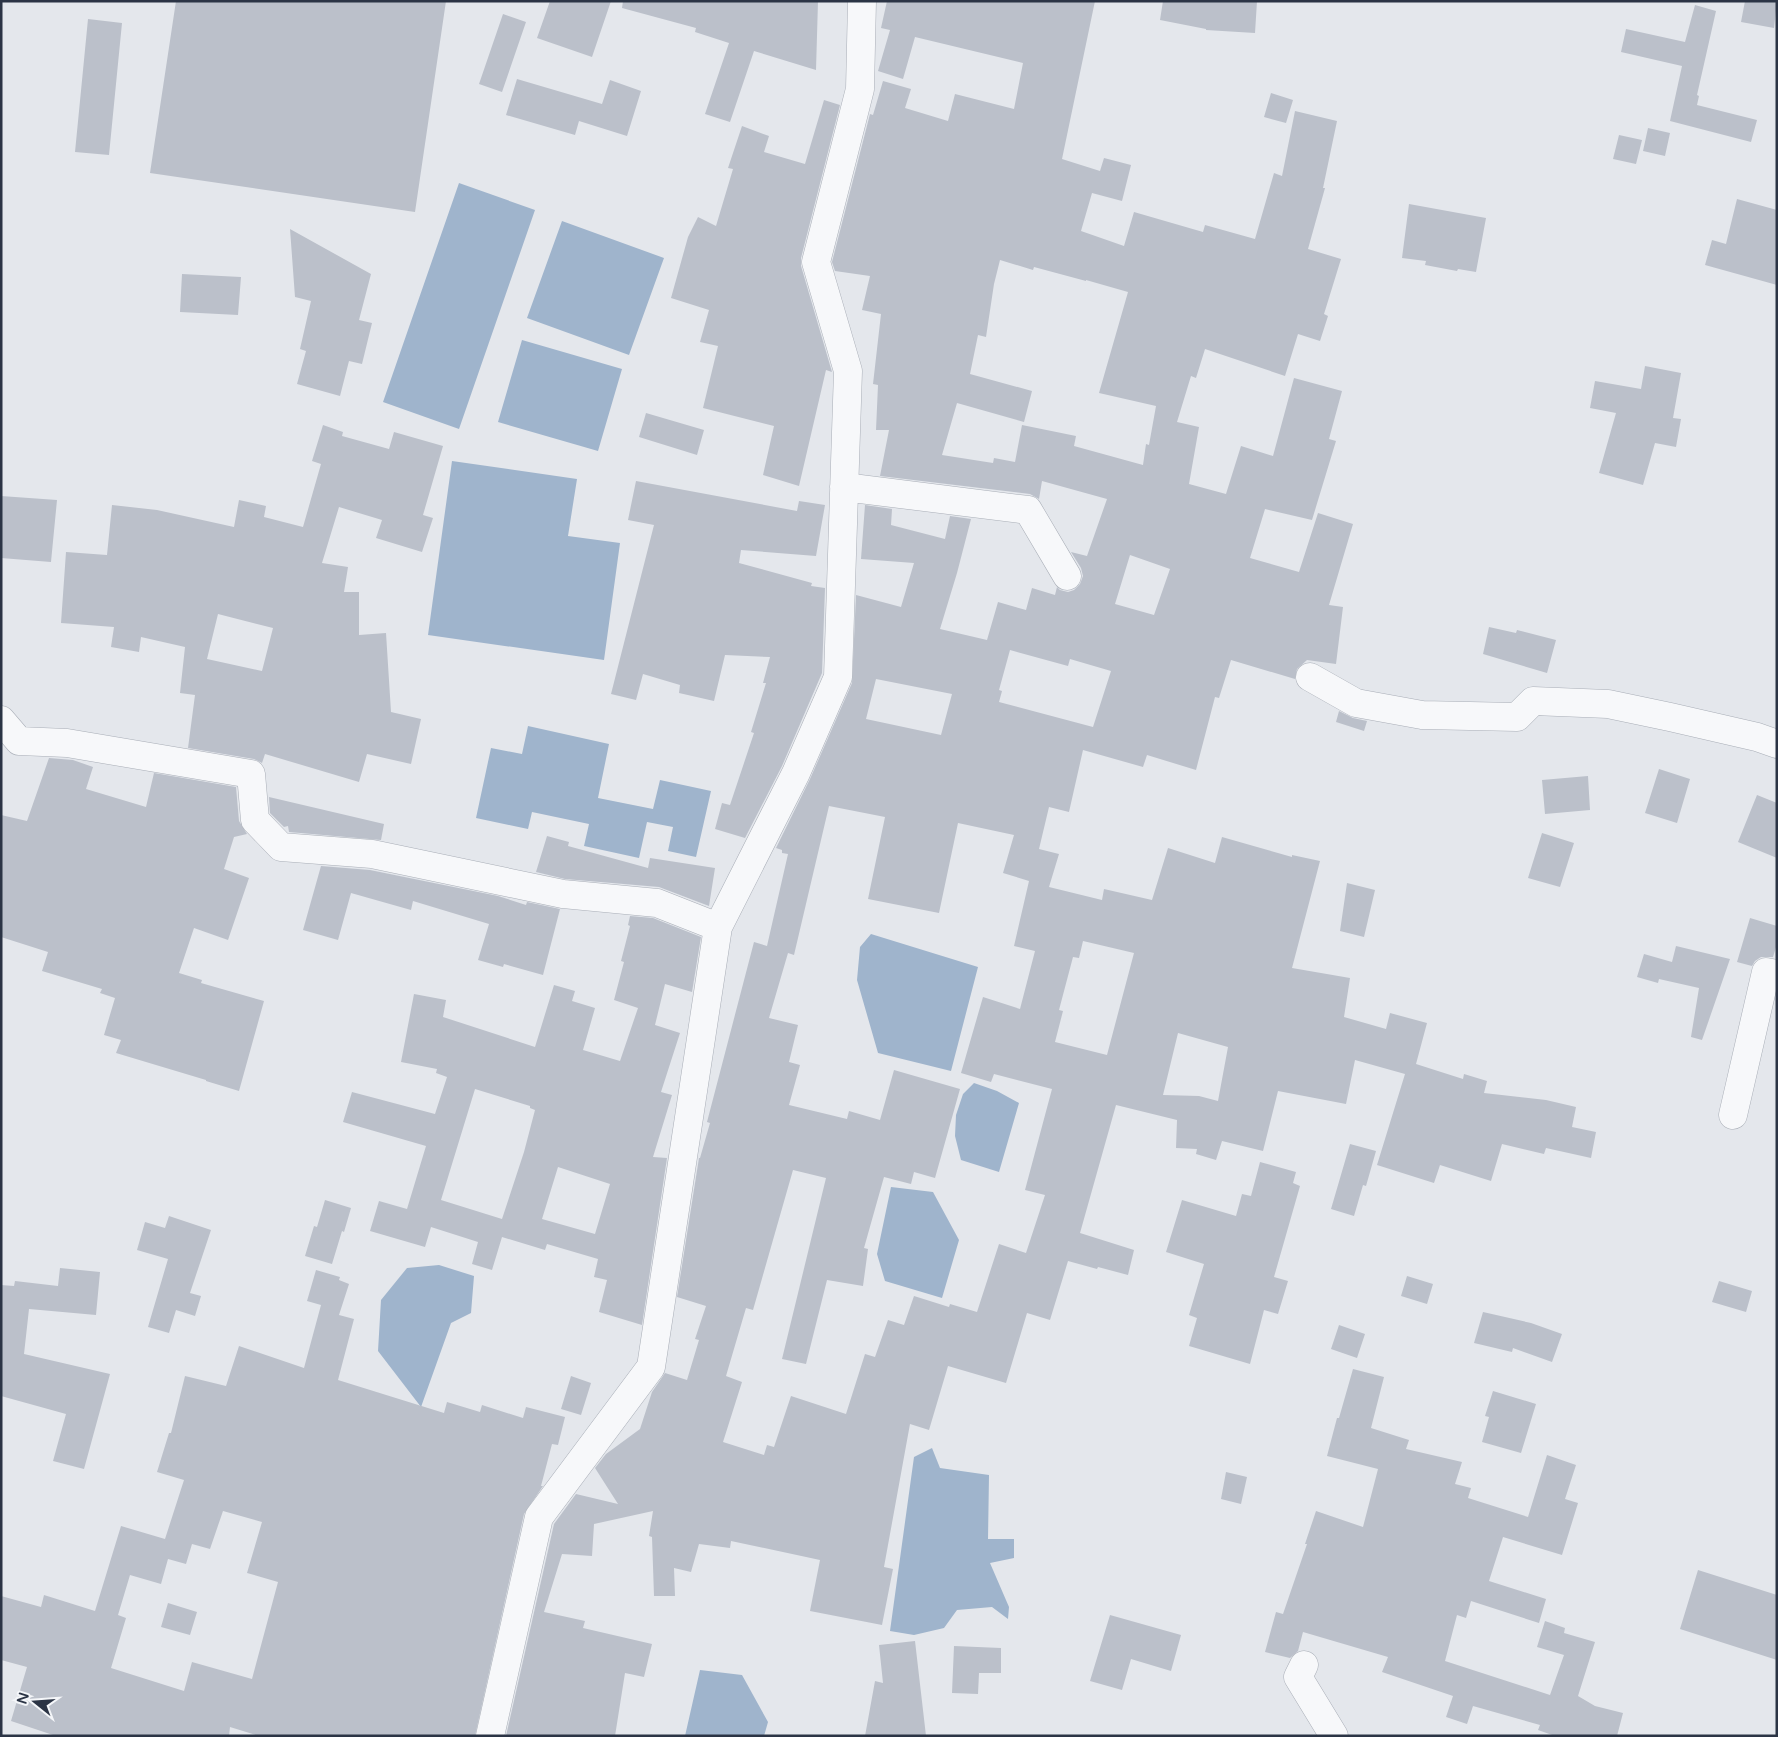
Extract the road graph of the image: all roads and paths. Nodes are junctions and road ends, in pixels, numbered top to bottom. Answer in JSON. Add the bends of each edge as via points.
{"nodes":[{"id":1,"x":862,"y":1,"type":"edge"},
{"id":2,"x":844,"y":487,"type":"junction"},
{"id":3,"x":1067,"y":576,"type":"dead end"},
{"id":4,"x":1310,"y":677,"type":"dead end"},
{"id":5,"x":1,"y":720,"type":"edge"},
{"id":6,"x":1777,"y":744,"type":"edge"},
{"id":7,"x":718,"y":927,"type":"junction"},
{"id":8,"x":1777,"y":974,"type":"edge"},
{"id":9,"x":1732,"y":1114,"type":"dead end"},
{"id":10,"x":1304,"y":1665,"type":"dead end"},
{"id":11,"x":490,"y":1736,"type":"edge"},
{"id":12,"x":1334,"y":1736,"type":"edge"}],
"edges":[{"from":1,"to":2,"type":"street","via":[[860,89],[816,262],[848,371]]},
{"from":2,"to":3,"type":"street","via":[[1028,510]]},
{"from":2,"to":7,"type":"street","via":[[838,677],[796,773]]},
{"from":4,"to":6,"type":"street","via":[[1356,703],[1422,715],[1517,717],[1533,701],[1608,704]]},
{"from":5,"to":7,"type":"street","via":[[19,741],[66,743],[251,774],[255,820],[281,847],[372,854],[563,894],[657,903]]},
{"from":7,"to":11,"type":"street","via":[[651,1367],[539,1517]]},
{"from":8,"to":9,"type":"street","via":[[1766,972]]},
{"from":10,"to":12,"type":"street","via":[[1298,1677]]}]}
